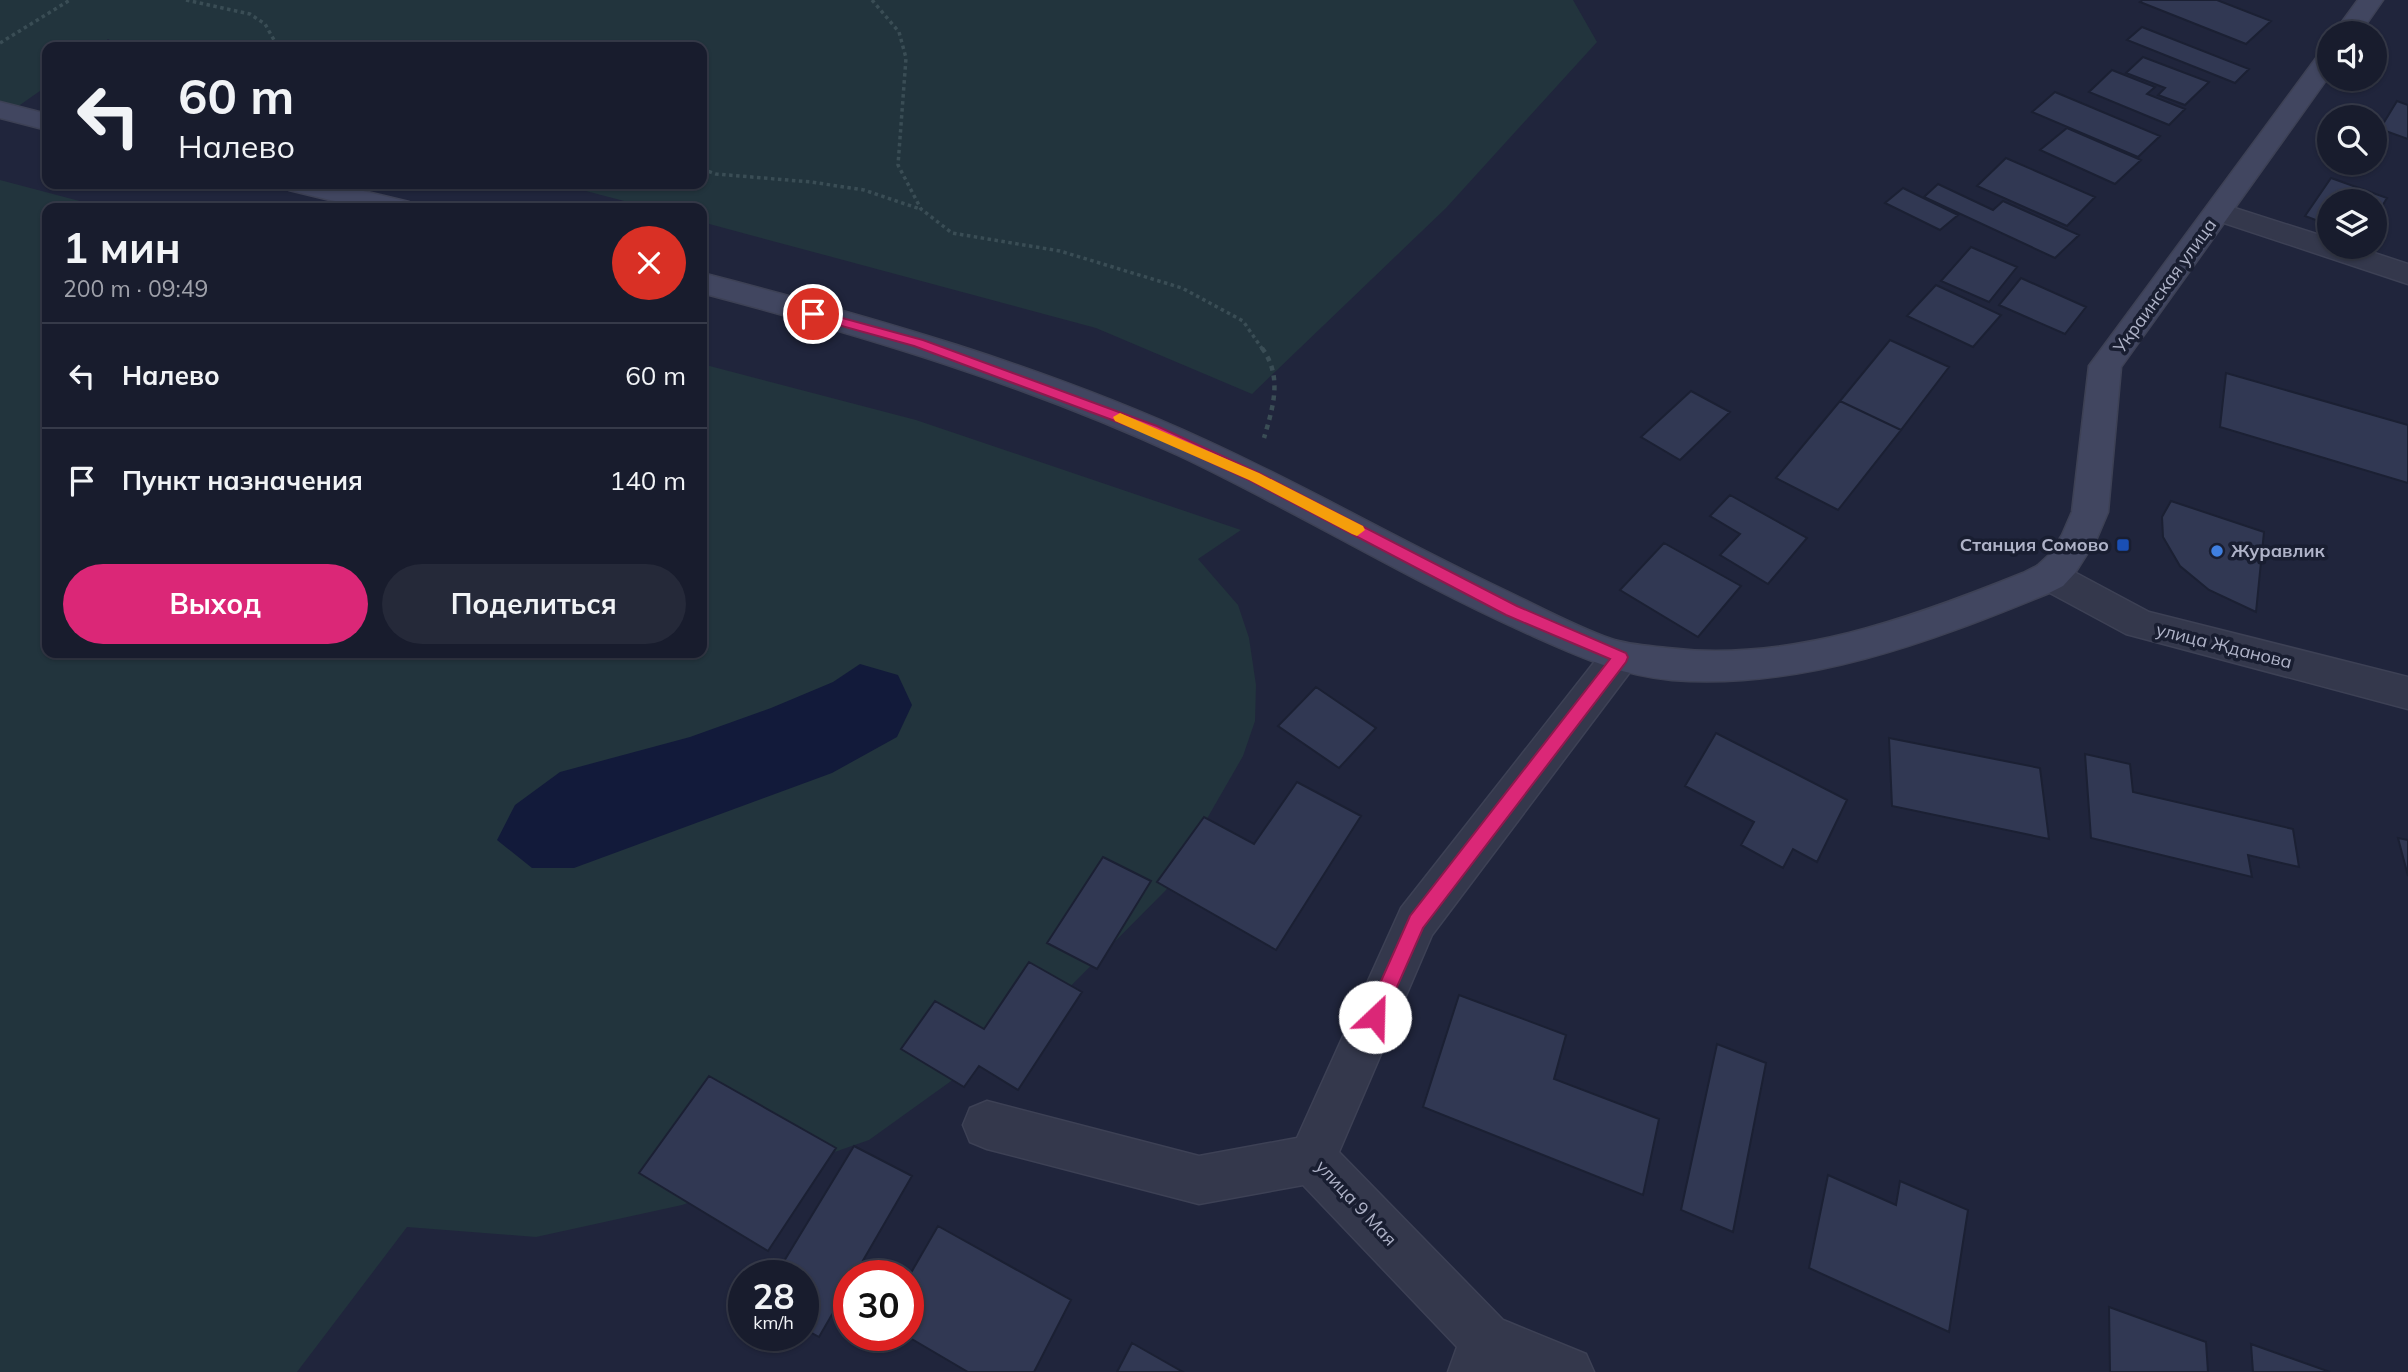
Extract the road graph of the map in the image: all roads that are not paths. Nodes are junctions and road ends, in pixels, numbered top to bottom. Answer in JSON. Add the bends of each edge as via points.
{"nodes":[{"id":1,"x":2371,"y":0,"type":"edge"},
{"id":2,"x":2356,"y":21,"type":"edge"},
{"id":3,"x":2317,"y":75,"type":"edge"},
{"id":4,"x":0,"y":110,"type":"edge"},
{"id":5,"x":42,"y":120,"type":"edge"},
{"id":6,"x":320,"y":189,"type":"edge"},
{"id":7,"x":378,"y":203,"type":"edge"},
{"id":8,"x":2219,"y":212,"type":"junction"},
{"id":9,"x":2408,"y":274,"type":"edge"},
{"id":10,"x":707,"y":284,"type":"edge"},
{"id":11,"x":2050,"y":576,"type":"junction"},
{"id":12,"x":1620,"y":657,"type":"junction"},
{"id":13,"x":2408,"y":693,"type":"edge"},
{"id":14,"x":987,"y":1125,"type":"dead end"},
{"id":15,"x":1312,"y":1159,"type":"junction"},
{"id":16,"x":1479,"y":1355,"type":"edge"},
{"id":17,"x":1568,"y":1372,"type":"edge"}],
"edges":[{"from":1,"to":2,"type":"street"},
{"from":3,"to":8,"type":"street","name":"Украинская улица"},
{"from":4,"to":5,"type":"street"},
{"from":6,"to":7,"type":"street"},
{"from":8,"to":9,"type":"street"},
{"from":8,"to":11,"type":"street","name":"Украинская улица","via":[[2105,366],[2090,512],[2083,534]]},
{"from":10,"to":12,"type":"street","via":[[918,343],[1152,430],[1254,476],[1512,611]]},
{"from":11,"to":12,"type":"street","via":[[1867,644],[1777,664],[1691,666]]},
{"from":11,"to":13,"type":"street","name":"улица Жданова","via":[[2139,624]]},
{"from":12,"to":15,"type":"street","name":"улица 9 Мая","via":[[1416,922]]},
{"from":14,"to":15,"type":"street","via":[[1199,1180]]},
{"from":15,"to":16,"type":"street","name":"улица 9 Мая"},
{"from":16,"to":17,"type":"street","name":"улица 9 Мая"}]}
